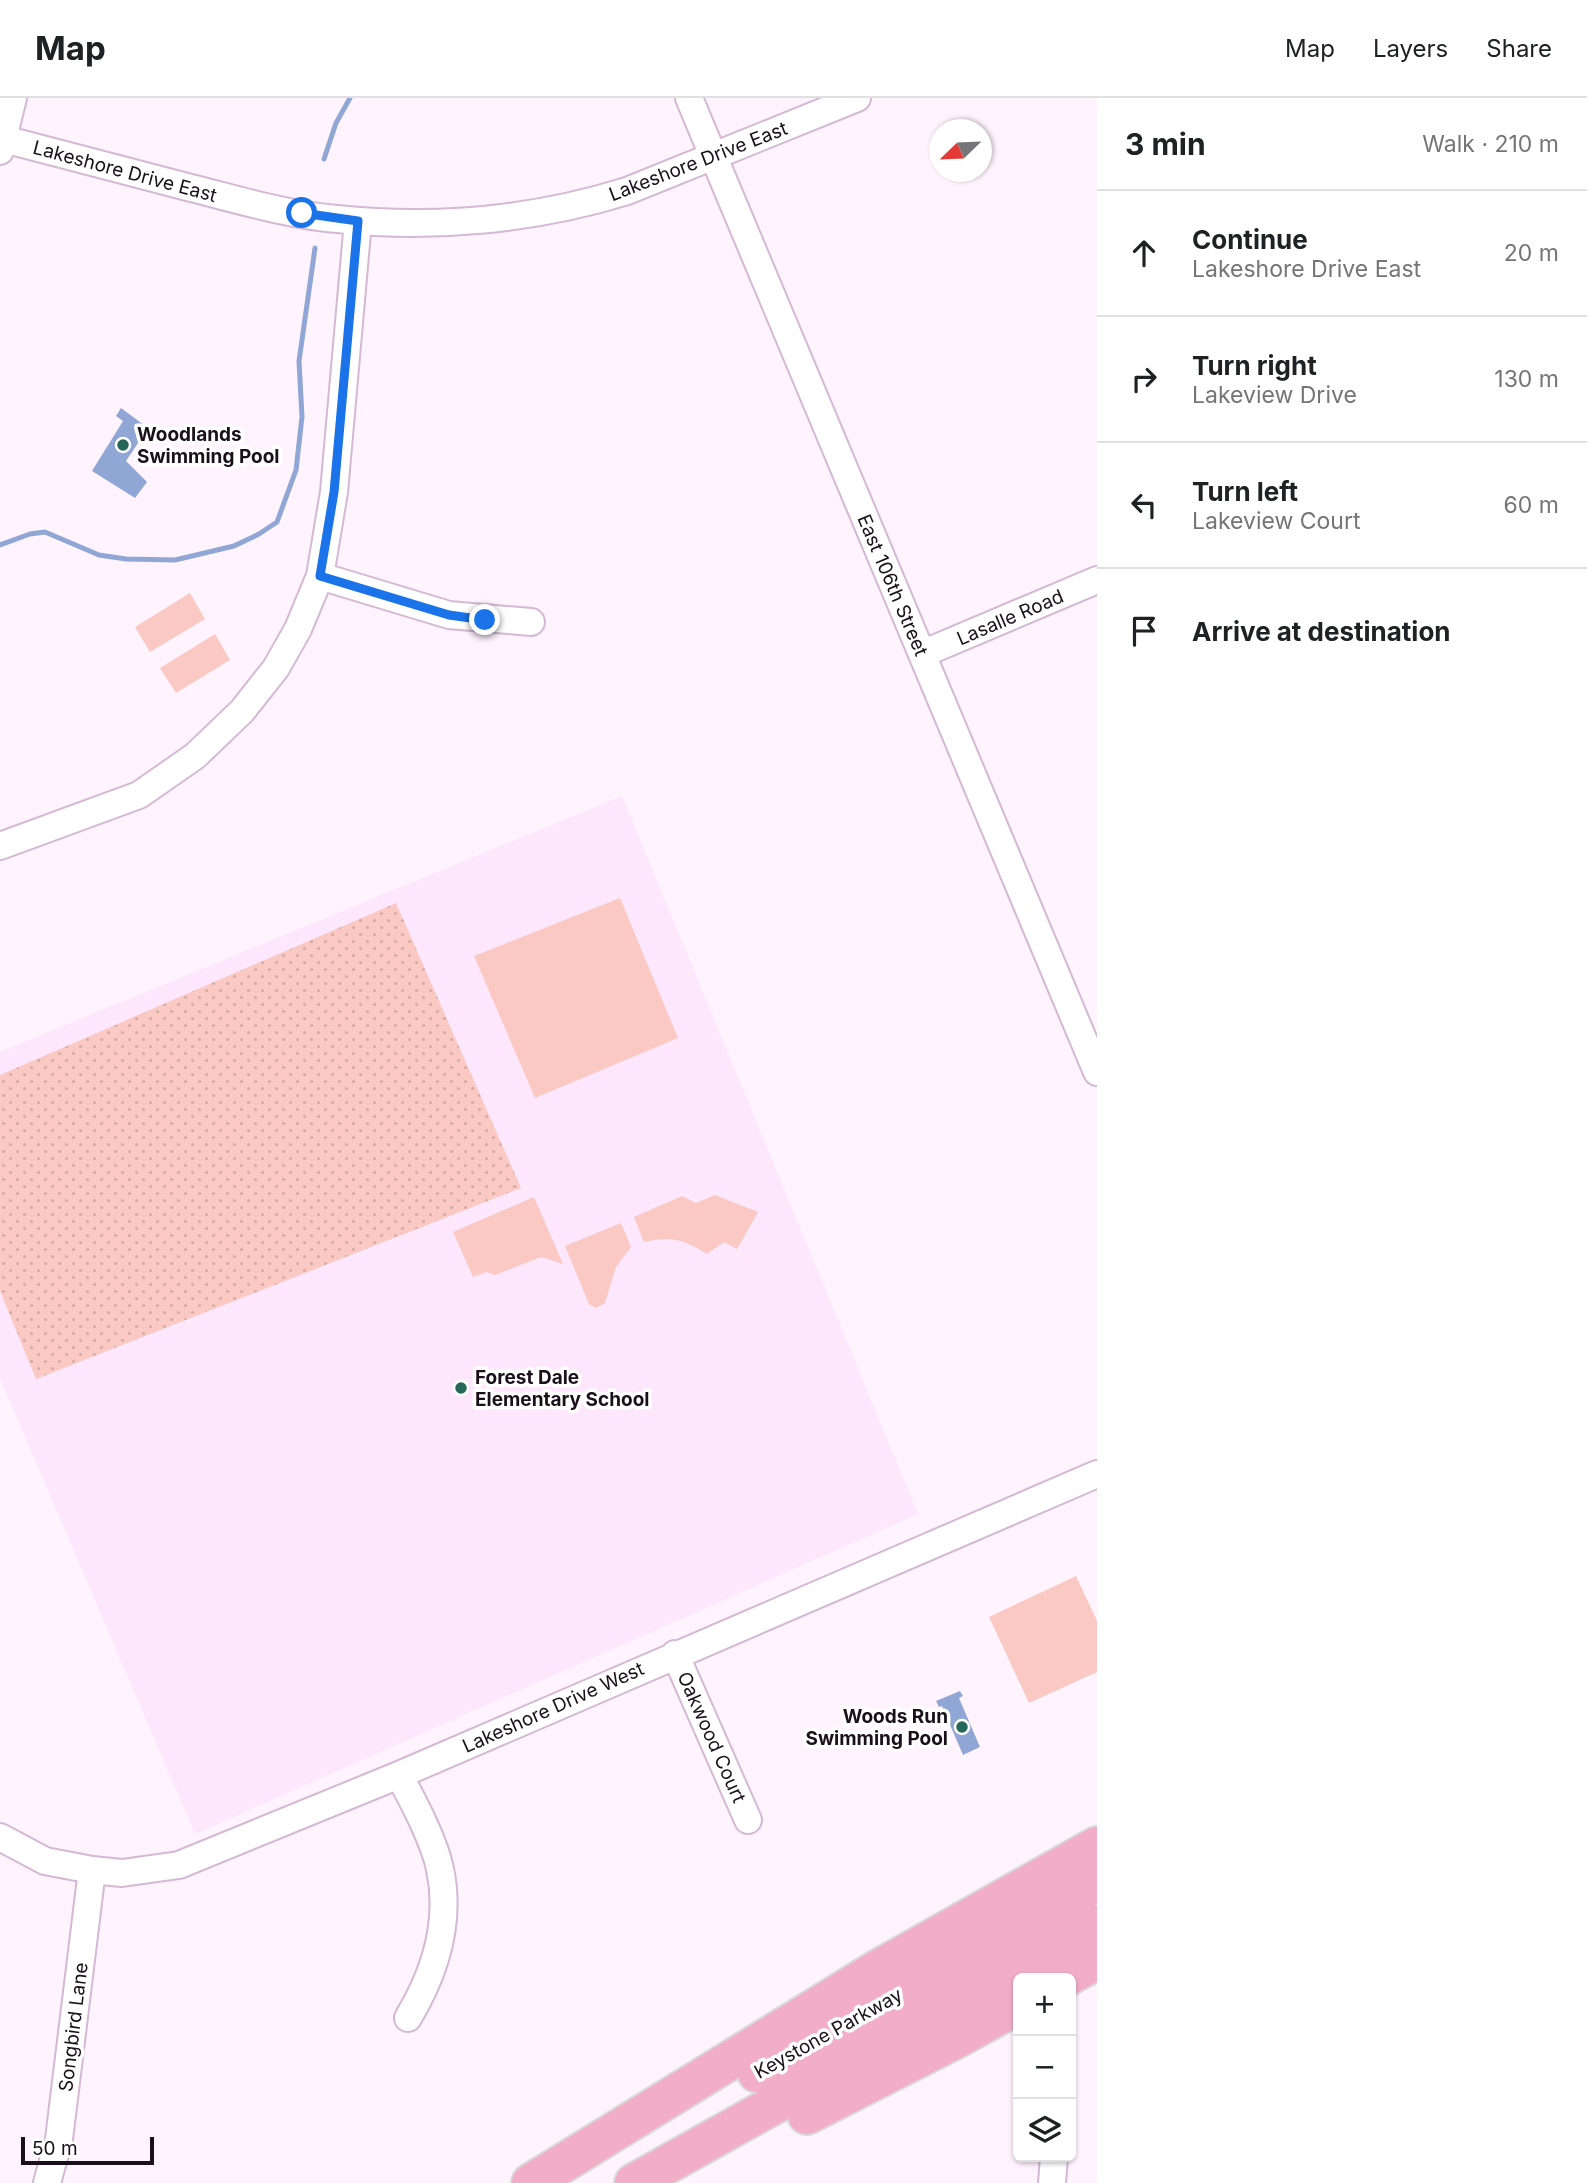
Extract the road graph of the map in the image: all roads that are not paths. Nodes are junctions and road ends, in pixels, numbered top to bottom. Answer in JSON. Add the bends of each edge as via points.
{"nodes":[{"id":1,"x":13,"y":98,"type":"edge"},
{"id":2,"x":689,"y":98,"type":"edge"},
{"id":3,"x":857,"y":98,"type":"edge"},
{"id":4,"x":1,"y":143,"type":"edge"},
{"id":5,"x":713,"y":156,"type":"junction"},
{"id":6,"x":358,"y":221,"type":"junction"},
{"id":7,"x":320,"y":576,"type":"junction"},
{"id":8,"x":1097,"y":580,"type":"edge"},
{"id":9,"x":531,"y":622,"type":"dead end"},
{"id":10,"x":922,"y":654,"type":"junction"},
{"id":11,"x":0,"y":846,"type":"edge"},
{"id":12,"x":1097,"y":1072,"type":"edge"},
{"id":13,"x":1097,"y":1474,"type":"edge"},
{"id":14,"x":675,"y":1654,"type":"junction"},
{"id":15,"x":399,"y":1775,"type":"junction"},
{"id":16,"x":748,"y":1820,"type":"dead end"},
{"id":17,"x":0,"y":1837,"type":"edge"},
{"id":18,"x":1097,"y":1846,"type":"edge"},
{"id":19,"x":92,"y":1870,"type":"junction"},
{"id":20,"x":1097,"y":1882,"type":"edge"},
{"id":21,"x":1097,"y":1924,"type":"edge"},
{"id":22,"x":1097,"y":1960,"type":"edge"},
{"id":23,"x":1074,"y":1973,"type":"edge"},
{"id":24,"x":1013,"y":2008,"type":"edge"},
{"id":25,"x":408,"y":2018,"type":"dead end"},
{"id":26,"x":1054,"y":2162,"type":"edge"},
{"id":27,"x":47,"y":2183,"type":"edge"},
{"id":28,"x":531,"y":2183,"type":"edge"},
{"id":29,"x":559,"y":2183,"type":"edge"},
{"id":30,"x":634,"y":2183,"type":"edge"},
{"id":31,"x":671,"y":2183,"type":"edge"},
{"id":32,"x":1052,"y":2183,"type":"edge"}],
"edges":[{"from":1,"to":4,"type":"street"},
{"from":2,"to":5,"type":"street","name":"East 106th Street"},
{"from":3,"to":5,"type":"street","name":"Lakeshore Drive East"},
{"from":4,"to":6,"type":"street","name":"Lakeshore Drive East","via":[[252,204]]},
{"from":5,"to":6,"type":"street","name":"Lakeshore Drive East","via":[[627,191],[541,213],[432,223]]},
{"from":5,"to":10,"type":"street","name":"East 106th Street"},
{"from":6,"to":7,"type":"street","via":[[334,492]]},
{"from":7,"to":9,"type":"street","via":[[449,615]]},
{"from":7,"to":11,"type":"street","via":[[276,668],[242,711],[195,756],[139,794]]},
{"from":8,"to":10,"type":"street","name":"Lasalle Road"},
{"from":10,"to":12,"type":"street","name":"East 106th Street"},
{"from":13,"to":14,"type":"street","name":"Lakeshore Drive West"},
{"from":14,"to":15,"type":"street","name":"Lakeshore Drive West"},
{"from":14,"to":16,"type":"street","name":"Oakwood Court"},
{"from":15,"to":19,"type":"street","name":"Lakeshore Drive West","via":[[179,1865],[122,1873]]},
{"from":15,"to":25,"type":"street","via":[[440,1866],[445,1902],[435,1960],[424,1992]]},
{"from":17,"to":19,"type":"street","name":"Lakeshore Drive West","via":[[45,1861]]},
{"from":18,"to":28,"type":"highway","via":[[880,1968]]},
{"from":19,"to":27,"type":"street","name":"Songbird Lane","via":[[59,2138]]},
{"from":20,"to":29,"type":"highway","name":"Keystone Parkway"},
{"from":21,"to":30,"type":"highway","name":"Keystone Parkway"},
{"from":22,"to":23,"type":"highway"},
{"from":24,"to":31,"type":"highway"},
{"from":26,"to":32,"type":"street"}]}
